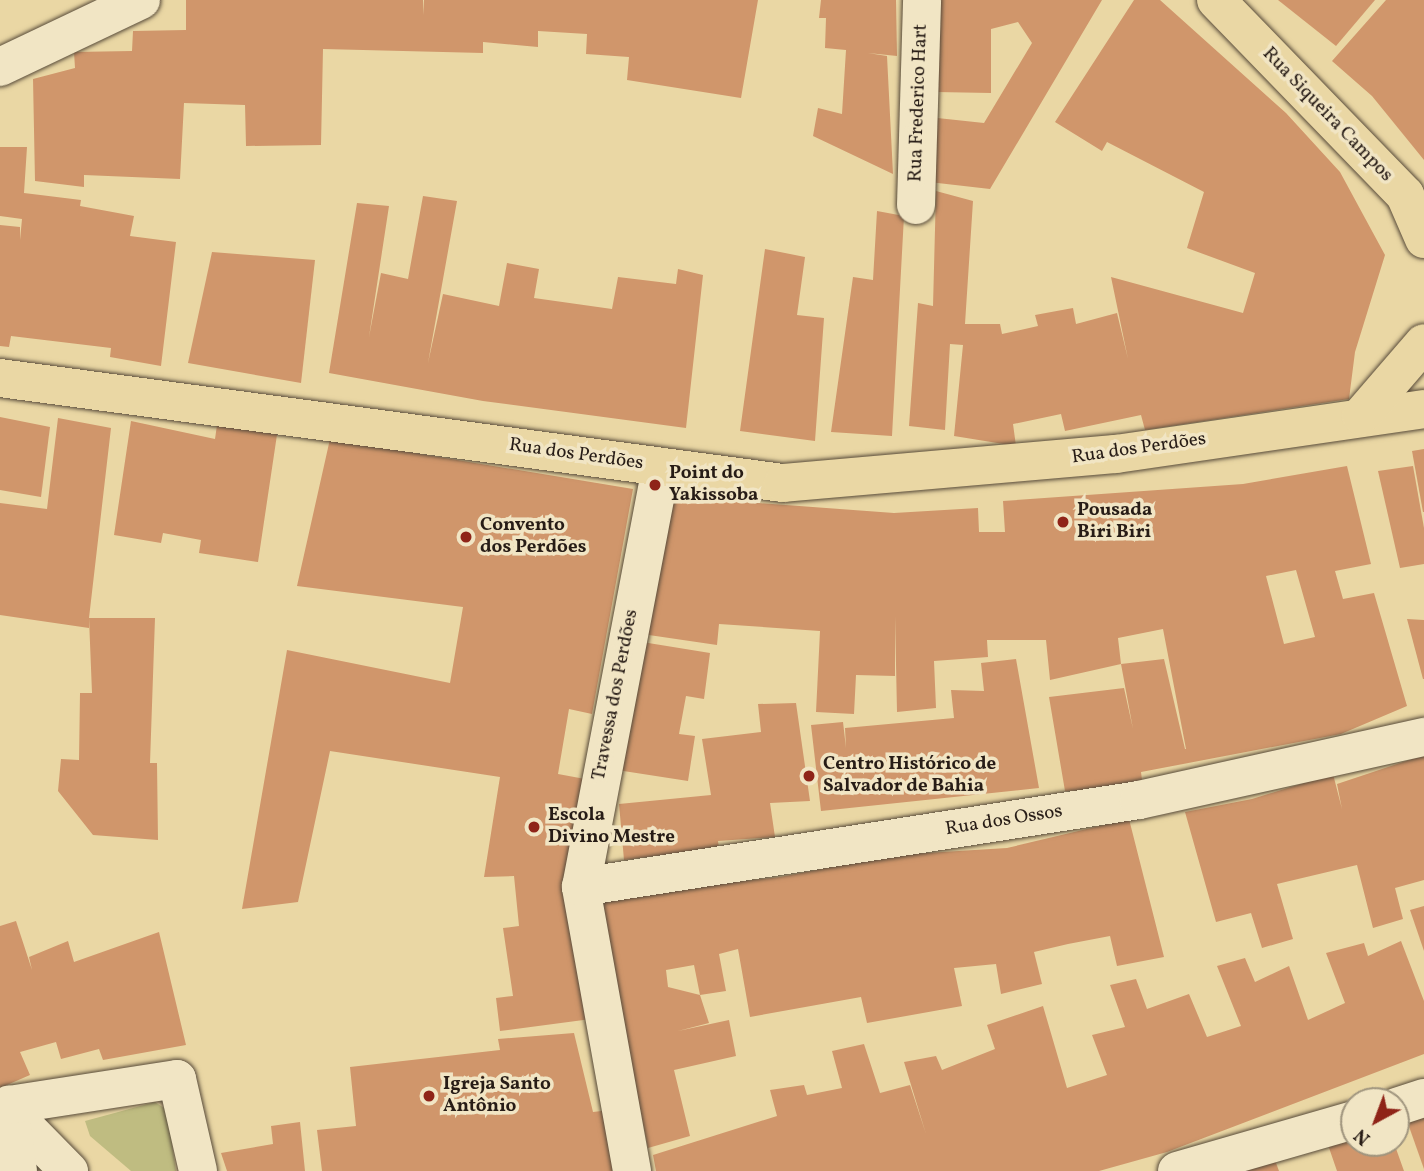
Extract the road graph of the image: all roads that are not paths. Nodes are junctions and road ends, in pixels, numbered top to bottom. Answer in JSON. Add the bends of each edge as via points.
{"nodes":[{"id":1,"x":141,"y":0,"type":"edge"},
{"id":2,"x":922,"y":0,"type":"edge"},
{"id":3,"x":1216,"y":0,"type":"edge"},
{"id":4,"x":0,"y":66,"type":"edge"},
{"id":5,"x":916,"y":205,"type":"dead end"},
{"id":6,"x":1424,"y":239,"type":"edge"},
{"id":7,"x":1424,"y":343,"type":"edge"},
{"id":8,"x":0,"y":379,"type":"edge"},
{"id":9,"x":1424,"y":409,"type":"edge"},
{"id":10,"x":1361,"y":416,"type":"junction"},
{"id":11,"x":661,"y":468,"type":"junction"},
{"id":12,"x":1424,"y":737,"type":"edge"},
{"id":13,"x":581,"y":887,"type":"junction"},
{"id":14,"x":4,"y":1107,"type":"edge"},
{"id":15,"x":1340,"y":1124,"type":"edge"},
{"id":16,"x":18,"y":1171,"type":"edge"},
{"id":17,"x":69,"y":1171,"type":"edge"},
{"id":18,"x":198,"y":1171,"type":"edge"},
{"id":19,"x":632,"y":1171,"type":"edge"},
{"id":20,"x":1177,"y":1171,"type":"edge"}],
"edges":[{"from":1,"to":4,"type":"street"},
{"from":2,"to":5,"type":"street","name":"Rua Frederico Hart"},
{"from":3,"to":6,"type":"main road","name":"Rua Siqueira Campos","via":[[1405,195]]},
{"from":7,"to":10,"type":"main road"},
{"from":8,"to":11,"type":"main road","name":"Rua dos Perdões"},
{"from":9,"to":10,"type":"main road","name":"Rua dos Perdões"},
{"from":10,"to":11,"type":"main road","name":"Rua dos Perdões","via":[[1116,454],[797,482]]},
{"from":11,"to":13,"type":"street","name":"Travessa dos Perdões"},
{"from":12,"to":13,"type":"street","name":"Rua dos Ossos","via":[[1139,800]]},
{"from":13,"to":19,"type":"street","name":"Travessa dos Perdões"},
{"from":14,"to":16,"type":"street"},
{"from":14,"to":17,"type":"street"},
{"from":14,"to":18,"type":"street","via":[[177,1079]]},
{"from":15,"to":20,"type":"street"}]}
